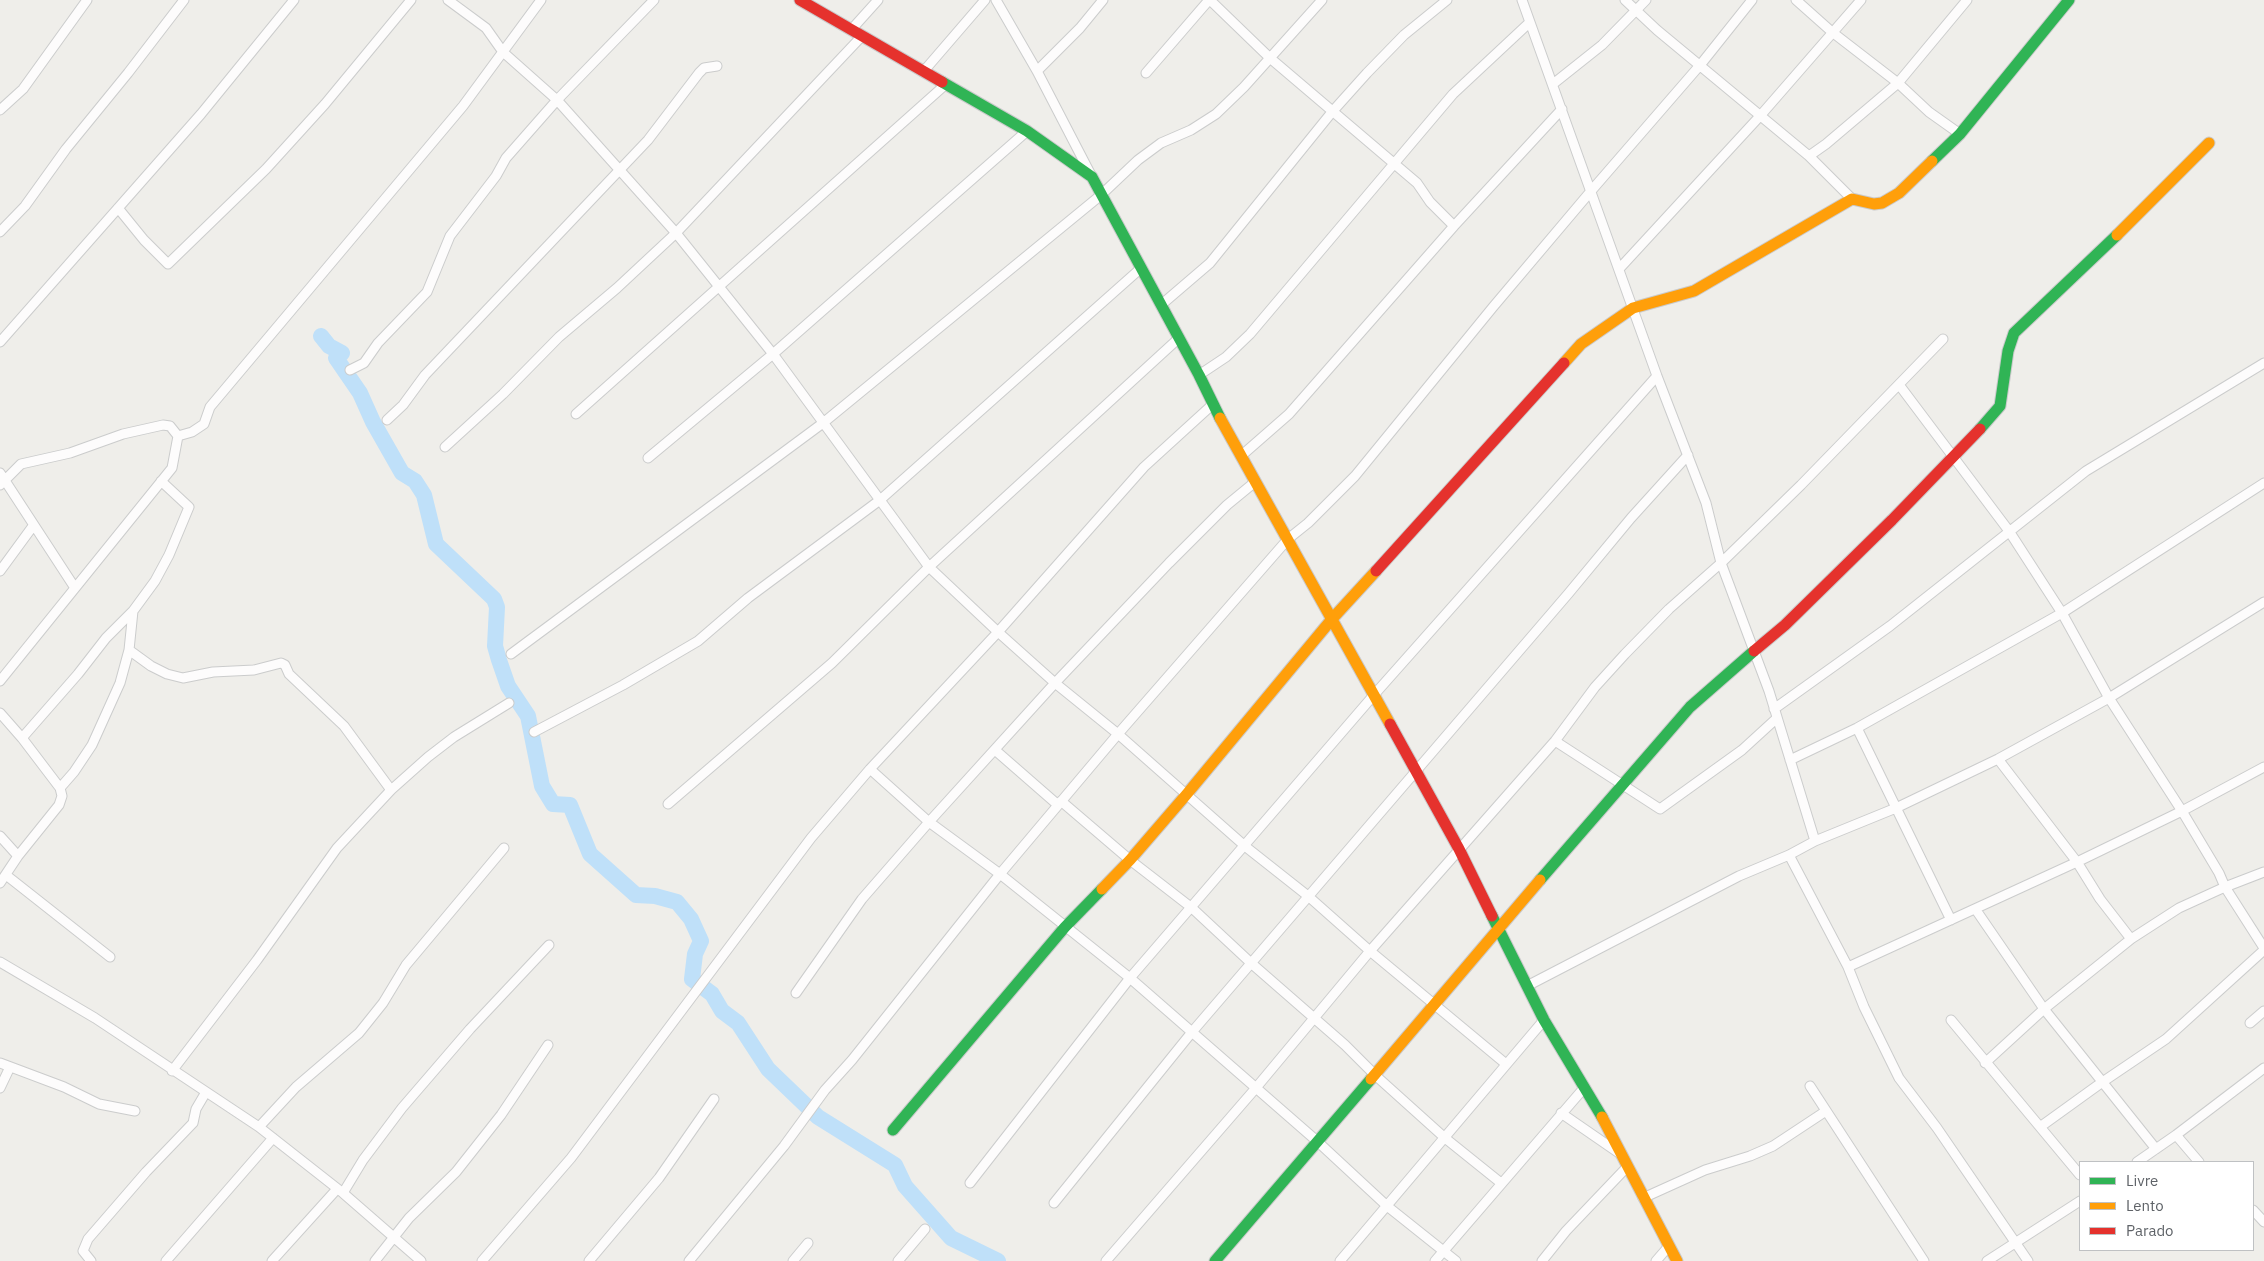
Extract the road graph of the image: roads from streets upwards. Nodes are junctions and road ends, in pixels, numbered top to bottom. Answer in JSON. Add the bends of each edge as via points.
{"nodes":[{"id":1,"x":87,"y":0,"type":"edge"},
{"id":2,"x":184,"y":0,"type":"edge"},
{"id":3,"x":294,"y":0,"type":"edge"},
{"id":4,"x":412,"y":0,"type":"edge"},
{"id":5,"x":448,"y":0,"type":"edge"},
{"id":6,"x":541,"y":0,"type":"edge"},
{"id":7,"x":654,"y":0,"type":"edge"},
{"id":8,"x":800,"y":0,"type":"edge"},
{"id":9,"x":878,"y":0,"type":"edge"},
{"id":10,"x":986,"y":0,"type":"edge"},
{"id":11,"x":996,"y":0,"type":"edge"},
{"id":12,"x":1103,"y":0,"type":"edge"},
{"id":13,"x":1209,"y":0,"type":"edge"},
{"id":14,"x":1322,"y":0,"type":"edge"},
{"id":15,"x":1448,"y":0,"type":"edge"},
{"id":16,"x":1522,"y":0,"type":"edge"},
{"id":17,"x":1625,"y":0,"type":"edge"},
{"id":18,"x":1646,"y":0,"type":"edge"},
{"id":19,"x":1752,"y":0,"type":"edge"},
{"id":20,"x":1796,"y":0,"type":"edge"},
{"id":21,"x":1861,"y":0,"type":"edge"},
{"id":22,"x":1966,"y":0,"type":"edge"},
{"id":23,"x":2069,"y":0,"type":"edge"},
{"id":24,"x":1637,"y":11,"type":"junction"},
{"id":25,"x":1529,"y":23,"type":"junction"},
{"id":26,"x":851,"y":30,"type":"junction"},
{"id":27,"x":1832,"y":32,"type":"junction"},
{"id":28,"x":862,"y":36,"type":"junction"},
{"id":29,"x":502,"y":52,"type":"junction"},
{"id":30,"x":1270,"y":58,"type":"junction"},
{"id":31,"x":1701,"y":64,"type":"junction"},
{"id":32,"x":717,"y":66,"type":"dead end"},
{"id":33,"x":1038,"y":71,"type":"junction"},
{"id":34,"x":923,"y":72,"type":"junction"},
{"id":35,"x":1146,"y":73,"type":"dead end"},
{"id":36,"x":1898,"y":83,"type":"junction"},
{"id":37,"x":1553,"y":84,"type":"junction"},
{"id":38,"x":945,"y":85,"type":"junction"},
{"id":39,"x":557,"y":100,"type":"junction"},
{"id":40,"x":1562,"y":109,"type":"junction"},
{"id":41,"x":0,"y":110,"type":"edge"},
{"id":42,"x":1332,"y":112,"type":"junction"},
{"id":43,"x":1760,"y":116,"type":"junction"},
{"id":44,"x":1027,"y":131,"type":"junction"},
{"id":45,"x":1960,"y":134,"type":"junction"},
{"id":46,"x":2209,"y":143,"type":"dead end"},
{"id":47,"x":1809,"y":156,"type":"junction"},
{"id":48,"x":1393,"y":164,"type":"junction"},
{"id":49,"x":619,"y":172,"type":"junction"},
{"id":50,"x":1092,"y":177,"type":"junction"},
{"id":51,"x":1590,"y":191,"type":"junction"},
{"id":52,"x":1101,"y":195,"type":"junction"},
{"id":53,"x":1852,"y":199,"type":"junction"},
{"id":54,"x":118,"y":208,"type":"junction"},
{"id":55,"x":1454,"y":226,"type":"junction"},
{"id":56,"x":0,"y":232,"type":"edge"},
{"id":57,"x":676,"y":233,"type":"junction"},
{"id":58,"x":1140,"y":269,"type":"junction"},
{"id":59,"x":1620,"y":269,"type":"junction"},
{"id":60,"x":720,"y":286,"type":"junction"},
{"id":61,"x":1161,"y":305,"type":"junction"},
{"id":62,"x":1633,"y":308,"type":"junction"},
{"id":63,"x":1179,"y":338,"type":"junction"},
{"id":64,"x":1943,"y":339,"type":"dead end"},
{"id":65,"x":0,"y":342,"type":"edge"},
{"id":66,"x":773,"y":354,"type":"junction"},
{"id":67,"x":2264,"y":363,"type":"edge"},
{"id":68,"x":350,"y":370,"type":"dead end"},
{"id":69,"x":1199,"y":375,"type":"junction"},
{"id":70,"x":1657,"y":376,"type":"junction"},
{"id":71,"x":1900,"y":386,"type":"junction"},
{"id":72,"x":1212,"y":405,"type":"junction"},
{"id":73,"x":576,"y":414,"type":"dead end"},
{"id":74,"x":387,"y":420,"type":"dead end"},
{"id":75,"x":823,"y":423,"type":"junction"},
{"id":76,"x":178,"y":436,"type":"junction"},
{"id":77,"x":445,"y":447,"type":"dead end"},
{"id":78,"x":1688,"y":455,"type":"junction"},
{"id":79,"x":1241,"y":456,"type":"junction"},
{"id":80,"x":648,"y":458,"type":"dead end"},
{"id":81,"x":1953,"y":458,"type":"junction"},
{"id":82,"x":1,"y":479,"type":"edge"},
{"id":83,"x":161,"y":481,"type":"junction"},
{"id":84,"x":1255,"y":482,"type":"junction"},
{"id":85,"x":2264,"y":483,"type":"edge"},
{"id":86,"x":880,"y":500,"type":"junction"},
{"id":87,"x":33,"y":526,"type":"junction"},
{"id":88,"x":2009,"y":531,"type":"junction"},
{"id":89,"x":1288,"y":539,"type":"junction"},
{"id":90,"x":1721,"y":563,"type":"junction"},
{"id":91,"x":929,"y":567,"type":"junction"},
{"id":92,"x":0,"y":571,"type":"edge"},
{"id":93,"x":75,"y":588,"type":"junction"},
{"id":94,"x":2264,"y":602,"type":"edge"},
{"id":95,"x":133,"y":611,"type":"junction"},
{"id":96,"x":2062,"y":613,"type":"junction"},
{"id":97,"x":1332,"y":619,"type":"junction"},
{"id":98,"x":998,"y":632,"type":"junction"},
{"id":99,"x":129,"y":650,"type":"junction"},
{"id":100,"x":1754,"y":653,"type":"junction"},
{"id":101,"x":511,"y":654,"type":"dead end"},
{"id":102,"x":0,"y":681,"type":"edge"},
{"id":103,"x":1055,"y":683,"type":"junction"},
{"id":104,"x":1373,"y":696,"type":"junction"},
{"id":105,"x":2109,"y":698,"type":"junction"},
{"id":106,"x":509,"y":703,"type":"dead end"},
{"id":107,"x":0,"y":713,"type":"edge"},
{"id":108,"x":1776,"y":713,"type":"junction"},
{"id":109,"x":1857,"y":728,"type":"junction"},
{"id":110,"x":534,"y":732,"type":"dead end"},
{"id":111,"x":1118,"y":734,"type":"junction"},
{"id":112,"x":22,"y":738,"type":"junction"},
{"id":113,"x":1555,"y":741,"type":"junction"},
{"id":114,"x":995,"y":750,"type":"junction"},
{"id":115,"x":1998,"y":759,"type":"junction"},
{"id":116,"x":1790,"y":760,"type":"junction"},
{"id":117,"x":2264,"y":767,"type":"edge"},
{"id":118,"x":870,"y":769,"type":"junction"},
{"id":119,"x":1415,"y":772,"type":"junction"},
{"id":120,"x":1625,"y":784,"type":"junction"},
{"id":121,"x":60,"y":788,"type":"junction"},
{"id":122,"x":391,"y":790,"type":"junction"},
{"id":123,"x":1186,"y":795,"type":"junction"},
{"id":124,"x":1060,"y":803,"type":"junction"},
{"id":125,"x":668,"y":804,"type":"dead end"},
{"id":126,"x":1896,"y":808,"type":"junction"},
{"id":127,"x":2182,"y":811,"type":"junction"},
{"id":128,"x":929,"y":822,"type":"junction"},
{"id":129,"x":0,"y":836,"type":"edge"},
{"id":130,"x":1815,"y":841,"type":"junction"},
{"id":131,"x":1246,"y":847,"type":"junction"},
{"id":132,"x":504,"y":848,"type":"dead end"},
{"id":133,"x":1459,"y":849,"type":"junction"},
{"id":134,"x":1789,"y":855,"type":"junction"},
{"id":135,"x":18,"y":856,"type":"junction"},
{"id":136,"x":1130,"y":860,"type":"junction"},
{"id":137,"x":2077,"y":862,"type":"junction"},
{"id":138,"x":2264,"y":872,"type":"edge"},
{"id":139,"x":1000,"y":874,"type":"junction"},
{"id":140,"x":3,"y":879,"type":"edge"},
{"id":141,"x":2224,"y":886,"type":"junction"},
{"id":142,"x":1308,"y":896,"type":"junction"},
{"id":143,"x":1192,"y":908,"type":"junction"},
{"id":144,"x":1976,"y":910,"type":"junction"},
{"id":145,"x":1951,"y":920,"type":"junction"},
{"id":146,"x":1065,"y":927,"type":"junction"},
{"id":147,"x":1498,"y":927,"type":"junction"},
{"id":148,"x":2131,"y":939,"type":"junction"},
{"id":149,"x":549,"y":946,"type":"dead end"},
{"id":150,"x":2264,"y":949,"type":"edge"},
{"id":151,"x":1370,"y":951,"type":"junction"},
{"id":152,"x":110,"y":956,"type":"dead end"},
{"id":153,"x":0,"y":962,"type":"edge"},
{"id":154,"x":1251,"y":963,"type":"junction"},
{"id":155,"x":1848,"y":967,"type":"junction"},
{"id":156,"x":1130,"y":978,"type":"junction"},
{"id":157,"x":1527,"y":986,"type":"junction"},
{"id":158,"x":796,"y":993,"type":"dead end"},
{"id":159,"x":1434,"y":1006,"type":"junction"},
{"id":160,"x":2044,"y":1009,"type":"junction"},
{"id":161,"x":2264,"y":1011,"type":"edge"},
{"id":162,"x":1313,"y":1019,"type":"junction"},
{"id":163,"x":1544,"y":1020,"type":"junction"},
{"id":164,"x":1951,"y":1020,"type":"dead end"},
{"id":165,"x":2250,"y":1024,"type":"dead end"},
{"id":166,"x":1192,"y":1032,"type":"junction"},
{"id":167,"x":548,"y":1045,"type":"dead end"},
{"id":168,"x":1985,"y":1062,"type":"junction"},
{"id":169,"x":0,"y":1063,"type":"edge"},
{"id":170,"x":1506,"y":1064,"type":"junction"},
{"id":171,"x":10,"y":1067,"type":"junction"},
{"id":172,"x":2264,"y":1068,"type":"edge"},
{"id":173,"x":172,"y":1071,"type":"junction"},
{"id":174,"x":1375,"y":1075,"type":"junction"},
{"id":175,"x":2101,"y":1082,"type":"junction"},
{"id":176,"x":1810,"y":1086,"type":"dead end"},
{"id":177,"x":0,"y":1088,"type":"edge"},
{"id":178,"x":1584,"y":1088,"type":"junction"},
{"id":179,"x":1255,"y":1089,"type":"junction"},
{"id":180,"x":206,"y":1092,"type":"junction"},
{"id":181,"x":714,"y":1099,"type":"dead end"},
{"id":182,"x":135,"y":1111,"type":"dead end"},
{"id":183,"x":1826,"y":1111,"type":"junction"},
{"id":184,"x":1561,"y":1113,"type":"junction"},
{"id":185,"x":259,"y":1127,"type":"junction"},
{"id":186,"x":2040,"y":1127,"type":"junction"},
{"id":187,"x":893,"y":1130,"type":"dead end"},
{"id":188,"x":2176,"y":1135,"type":"junction"},
{"id":189,"x":273,"y":1138,"type":"junction"},
{"id":190,"x":1445,"y":1138,"type":"junction"},
{"id":191,"x":1318,"y":1142,"type":"junction"},
{"id":192,"x":2156,"y":1149,"type":"junction"},
{"id":193,"x":1621,"y":1154,"type":"junction"},
{"id":194,"x":2138,"y":1161,"type":"edge"},
{"id":195,"x":2198,"y":1161,"type":"edge"},
{"id":196,"x":1626,"y":1167,"type":"junction"},
{"id":197,"x":2079,"y":1174,"type":"edge"},
{"id":198,"x":970,"y":1183,"type":"dead end"},
{"id":199,"x":1501,"y":1183,"type":"junction"},
{"id":200,"x":340,"y":1191,"type":"junction"},
{"id":201,"x":1643,"y":1198,"type":"junction"},
{"id":202,"x":1054,"y":1202,"type":"dead end"},
{"id":203,"x":2079,"y":1202,"type":"edge"},
{"id":204,"x":1387,"y":1206,"type":"junction"},
{"id":205,"x":2254,"y":1211,"type":"edge"},
{"id":206,"x":2264,"y":1222,"type":"edge"},
{"id":207,"x":925,"y":1229,"type":"dead end"},
{"id":208,"x":394,"y":1238,"type":"junction"},
{"id":209,"x":808,"y":1243,"type":"dead end"},
{"id":210,"x":2016,"y":1243,"type":"junction"},
{"id":211,"x":1669,"y":1246,"type":"junction"},
{"id":212,"x":1443,"y":1250,"type":"junction"},
{"id":213,"x":92,"y":1261,"type":"edge"},
{"id":214,"x":166,"y":1261,"type":"edge"},
{"id":215,"x":272,"y":1261,"type":"edge"},
{"id":216,"x":375,"y":1261,"type":"edge"},
{"id":217,"x":421,"y":1261,"type":"edge"},
{"id":218,"x":482,"y":1261,"type":"edge"},
{"id":219,"x":589,"y":1261,"type":"edge"},
{"id":220,"x":688,"y":1261,"type":"edge"},
{"id":221,"x":793,"y":1261,"type":"edge"},
{"id":222,"x":898,"y":1261,"type":"edge"},
{"id":223,"x":1106,"y":1261,"type":"edge"},
{"id":224,"x":1216,"y":1261,"type":"edge"},
{"id":225,"x":1340,"y":1261,"type":"edge"},
{"id":226,"x":1435,"y":1261,"type":"edge"},
{"id":227,"x":1456,"y":1261,"type":"edge"},
{"id":228,"x":1542,"y":1261,"type":"edge"},
{"id":229,"x":1656,"y":1261,"type":"edge"},
{"id":230,"x":1677,"y":1261,"type":"edge"},
{"id":231,"x":1924,"y":1261,"type":"edge"},
{"id":232,"x":1987,"y":1261,"type":"edge"},
{"id":233,"x":2028,"y":1261,"type":"edge"}],
"edges":[{"from":1,"to":41,"type":"street","via":[[23,88]]},
{"from":2,"to":56,"type":"street","via":[[24,206]]},
{"from":3,"to":54,"type":"street","via":[[201,114]]},
{"from":4,"to":54,"type":"street","via":[[272,162],[168,264]]},
{"from":5,"to":29,"type":"street","via":[[486,28]]},
{"from":6,"to":29,"type":"street"},
{"from":7,"to":39,"type":"street"},
{"from":8,"to":26,"type":"street"},
{"from":9,"to":26,"type":"street"},
{"from":10,"to":34,"type":"street"},
{"from":11,"to":33,"type":"street"},
{"from":12,"to":33,"type":"street"},
{"from":13,"to":30,"type":"street"},
{"from":13,"to":35,"type":"street"},
{"from":14,"to":30,"type":"street"},
{"from":15,"to":42,"type":"street","via":[[1404,35]]},
{"from":16,"to":25,"type":"street"},
{"from":17,"to":24,"type":"street"},
{"from":18,"to":24,"type":"street"},
{"from":19,"to":31,"type":"street"},
{"from":20,"to":27,"type":"street"},
{"from":21,"to":27,"type":"street"},
{"from":22,"to":36,"type":"street"},
{"from":23,"to":45,"type":"street"},
{"from":24,"to":31,"type":"street"},
{"from":24,"to":37,"type":"street","via":[[1602,45]]},
{"from":25,"to":37,"type":"street"},
{"from":25,"to":48,"type":"street","via":[[1453,94]]},
{"from":26,"to":28,"type":"street"},
{"from":27,"to":36,"type":"street"},
{"from":27,"to":43,"type":"street"},
{"from":28,"to":34,"type":"street"},
{"from":28,"to":57,"type":"street"},
{"from":29,"to":39,"type":"street"},
{"from":29,"to":76,"type":"street","via":[[463,106],[210,407],[204,424]]},
{"from":30,"to":42,"type":"street"},
{"from":30,"to":52,"type":"street","via":[[1216,114],[1138,160]]},
{"from":31,"to":43,"type":"street"},
{"from":31,"to":51,"type":"street"},
{"from":32,"to":49,"type":"street","via":[[704,68],[699,73]]},
{"from":33,"to":50,"type":"street"},
{"from":34,"to":38,"type":"street"},
{"from":36,"to":45,"type":"street","via":[[1929,112]]},
{"from":36,"to":47,"type":"street"},
{"from":37,"to":40,"type":"street"},
{"from":38,"to":44,"type":"street"},
{"from":38,"to":60,"type":"street"},
{"from":39,"to":49,"type":"street"},
{"from":39,"to":68,"type":"street","via":[[506,158],[450,236],[427,292],[378,343],[364,363]]},
{"from":40,"to":51,"type":"street"},
{"from":40,"to":55,"type":"street"},
{"from":42,"to":48,"type":"street"},
{"from":42,"to":61,"type":"street","via":[[1210,263]]},
{"from":43,"to":47,"type":"street"},
{"from":43,"to":59,"type":"street"},
{"from":44,"to":50,"type":"street"},
{"from":44,"to":66,"type":"street"},
{"from":45,"to":53,"type":"street","via":[[1899,193],[1882,203]]},
{"from":46,"to":81,"type":"street","via":[[2014,334],[2000,406]]},
{"from":47,"to":53,"type":"street"},
{"from":48,"to":55,"type":"street","via":[[1417,183],[1430,202]]},
{"from":48,"to":69,"type":"street","via":[[1250,334],[1226,357]]},
{"from":49,"to":57,"type":"street"},
{"from":49,"to":74,"type":"street","via":[[425,375],[403,405]]},
{"from":50,"to":52,"type":"street"},
{"from":51,"to":59,"type":"street"},
{"from":51,"to":89,"type":"street","via":[[1355,476]]},
{"from":52,"to":58,"type":"street"},
{"from":52,"to":75,"type":"street"},
{"from":53,"to":62,"type":"street","via":[[1694,290]]},
{"from":54,"to":65,"type":"street"},
{"from":55,"to":79,"type":"street","via":[[1289,414]]},
{"from":57,"to":60,"type":"street"},
{"from":57,"to":77,"type":"street","via":[[559,337]]},
{"from":58,"to":61,"type":"street"},
{"from":58,"to":86,"type":"street"},
{"from":59,"to":62,"type":"street"},
{"from":60,"to":66,"type":"street"},
{"from":60,"to":73,"type":"street"},
{"from":61,"to":63,"type":"street"},
{"from":62,"to":70,"type":"street"},
{"from":62,"to":97,"type":"street","via":[[1581,344]]},
{"from":63,"to":69,"type":"street"},
{"from":63,"to":91,"type":"street"},
{"from":64,"to":71,"type":"street"},
{"from":66,"to":75,"type":"street"},
{"from":66,"to":80,"type":"street"},
{"from":67,"to":88,"type":"street","via":[[2086,471]]},
{"from":69,"to":72,"type":"street"},
{"from":70,"to":78,"type":"street"},
{"from":70,"to":104,"type":"street"},
{"from":71,"to":81,"type":"street"},
{"from":71,"to":90,"type":"street"},
{"from":72,"to":79,"type":"street"},
{"from":72,"to":98,"type":"street","via":[[1144,467]]},
{"from":75,"to":86,"type":"street"},
{"from":75,"to":101,"type":"street"},
{"from":76,"to":82,"type":"street","via":[[170,426],[163,425],[123,434],[70,453],[22,464]]},
{"from":76,"to":83,"type":"street","via":[[172,468]]},
{"from":78,"to":90,"type":"street","via":[[1706,503]]},
{"from":78,"to":119,"type":"street"},
{"from":79,"to":84,"type":"street"},
{"from":81,"to":88,"type":"street"},
{"from":81,"to":100,"type":"street"},
{"from":82,"to":87,"type":"street"},
{"from":83,"to":93,"type":"street"},
{"from":83,"to":95,"type":"street","via":[[189,508],[155,581]]},
{"from":84,"to":89,"type":"street"},
{"from":84,"to":103,"type":"street","via":[[1169,563]]},
{"from":85,"to":96,"type":"street"},
{"from":86,"to":91,"type":"street"},
{"from":86,"to":110,"type":"street","via":[[748,598],[698,641]]},
{"from":87,"to":92,"type":"street"},
{"from":87,"to":93,"type":"street"},
{"from":88,"to":96,"type":"street"},
{"from":88,"to":108,"type":"street"},
{"from":89,"to":97,"type":"street"},
{"from":89,"to":111,"type":"street"},
{"from":90,"to":100,"type":"street"},
{"from":90,"to":113,"type":"street","via":[[1625,654],[1583,702]]},
{"from":91,"to":98,"type":"street"},
{"from":91,"to":125,"type":"street","via":[[832,663]]},
{"from":93,"to":102,"type":"street"},
{"from":94,"to":105,"type":"street"},
{"from":95,"to":99,"type":"street"},
{"from":95,"to":112,"type":"street","via":[[106,638]]},
{"from":96,"to":105,"type":"street"},
{"from":96,"to":109,"type":"street"},
{"from":97,"to":104,"type":"street"},
{"from":97,"to":123,"type":"street"},
{"from":98,"to":103,"type":"street"},
{"from":98,"to":118,"type":"street"},
{"from":99,"to":121,"type":"street","via":[[120,683],[92,746]]},
{"from":99,"to":122,"type":"street","via":[[151,666],[183,678],[213,672],[254,670],[281,662],[289,674],[344,726]]},
{"from":100,"to":108,"type":"street"},
{"from":100,"to":120,"type":"street","via":[[1690,707]]},
{"from":103,"to":111,"type":"street"},
{"from":103,"to":114,"type":"street"},
{"from":104,"to":119,"type":"street"},
{"from":104,"to":131,"type":"street"},
{"from":105,"to":115,"type":"street"},
{"from":105,"to":127,"type":"street"},
{"from":106,"to":122,"type":"street","via":[[454,737]]},
{"from":107,"to":112,"type":"street"},
{"from":108,"to":116,"type":"street"},
{"from":108,"to":120,"type":"street","via":[[1742,750],[1660,808]]},
{"from":109,"to":116,"type":"street"},
{"from":109,"to":126,"type":"street"},
{"from":111,"to":123,"type":"street"},
{"from":111,"to":124,"type":"street"},
{"from":112,"to":121,"type":"street"},
{"from":113,"to":120,"type":"street"},
{"from":113,"to":133,"type":"street"},
{"from":114,"to":124,"type":"street"},
{"from":114,"to":128,"type":"street"},
{"from":115,"to":126,"type":"street"},
{"from":115,"to":137,"type":"street"},
{"from":116,"to":130,"type":"street"},
{"from":117,"to":127,"type":"street"},
{"from":118,"to":128,"type":"street"},
{"from":118,"to":218,"type":"street","via":[[811,838],[571,1158]]},
{"from":119,"to":133,"type":"street"},
{"from":119,"to":142,"type":"street"},
{"from":120,"to":147,"type":"street"},
{"from":121,"to":135,"type":"street","via":[[60,805]]},
{"from":122,"to":173,"type":"street","via":[[321,869],[257,960]]},
{"from":123,"to":131,"type":"street"},
{"from":123,"to":136,"type":"street"},
{"from":124,"to":136,"type":"street"},
{"from":124,"to":139,"type":"street"},
{"from":126,"to":130,"type":"street"},
{"from":126,"to":145,"type":"street"},
{"from":127,"to":137,"type":"street"},
{"from":127,"to":141,"type":"street","via":[[2220,872]]},
{"from":128,"to":139,"type":"street"},
{"from":128,"to":158,"type":"street","via":[[862,900]]},
{"from":129,"to":135,"type":"street"},
{"from":130,"to":134,"type":"street"},
{"from":131,"to":142,"type":"street"},
{"from":131,"to":143,"type":"street"},
{"from":132,"to":185,"type":"street","via":[[406,966],[383,1003],[358,1033],[296,1087]]},
{"from":133,"to":147,"type":"street"},
{"from":133,"to":151,"type":"street"},
{"from":134,"to":155,"type":"street"},
{"from":134,"to":157,"type":"street","via":[[1739,876]]},
{"from":135,"to":140,"type":"street"},
{"from":136,"to":143,"type":"street"},
{"from":136,"to":146,"type":"street"},
{"from":137,"to":144,"type":"street"},
{"from":137,"to":148,"type":"street"},
{"from":138,"to":141,"type":"street"},
{"from":139,"to":146,"type":"street"},
{"from":139,"to":220,"type":"street","via":[[825,1090],[784,1146]]},
{"from":140,"to":152,"type":"street"},
{"from":141,"to":148,"type":"street","via":[[2179,908]]},
{"from":141,"to":150,"type":"street"},
{"from":142,"to":151,"type":"street"},
{"from":142,"to":154,"type":"street"},
{"from":143,"to":154,"type":"street"},
{"from":143,"to":156,"type":"street"},
{"from":144,"to":145,"type":"street"},
{"from":144,"to":160,"type":"street"},
{"from":145,"to":155,"type":"street"},
{"from":146,"to":156,"type":"street"},
{"from":146,"to":187,"type":"street"},
{"from":147,"to":157,"type":"street"},
{"from":147,"to":159,"type":"street"},
{"from":148,"to":160,"type":"street"},
{"from":149,"to":200,"type":"street","via":[[470,1029],[402,1108]]},
{"from":150,"to":175,"type":"street","via":[[2166,1039]]},
{"from":151,"to":159,"type":"street"},
{"from":151,"to":162,"type":"street"},
{"from":153,"to":173,"type":"street","via":[[95,1018]]},
{"from":154,"to":162,"type":"street"},
{"from":154,"to":166,"type":"street"},
{"from":155,"to":210,"type":"street","via":[[1899,1078]]},
{"from":156,"to":166,"type":"street"},
{"from":156,"to":198,"type":"street"},
{"from":157,"to":163,"type":"street"},
{"from":159,"to":170,"type":"street"},
{"from":159,"to":174,"type":"street"},
{"from":160,"to":168,"type":"street"},
{"from":160,"to":175,"type":"street"},
{"from":161,"to":165,"type":"street"},
{"from":162,"to":174,"type":"street"},
{"from":162,"to":179,"type":"street"},
{"from":163,"to":170,"type":"street"},
{"from":163,"to":178,"type":"street"},
{"from":164,"to":168,"type":"street"},
{"from":166,"to":179,"type":"street"},
{"from":166,"to":202,"type":"street"},
{"from":167,"to":208,"type":"street","via":[[501,1115],[456,1172],[409,1218]]},
{"from":168,"to":186,"type":"street"},
{"from":169,"to":171,"type":"street"},
{"from":170,"to":190,"type":"street"},
{"from":171,"to":177,"type":"street"},
{"from":171,"to":182,"type":"street","via":[[99,1104]]},
{"from":172,"to":188,"type":"street"},
{"from":173,"to":180,"type":"street"},
{"from":174,"to":190,"type":"street"},
{"from":174,"to":191,"type":"street"},
{"from":175,"to":186,"type":"street"},
{"from":175,"to":192,"type":"street"},
{"from":176,"to":183,"type":"street"},
{"from":178,"to":184,"type":"street"},
{"from":178,"to":193,"type":"street"},
{"from":179,"to":191,"type":"street"},
{"from":179,"to":223,"type":"street"},
{"from":180,"to":185,"type":"street"},
{"from":180,"to":213,"type":"street","via":[[196,1109],[193,1123],[88,1240],[83,1251]]},
{"from":181,"to":219,"type":"street","via":[[659,1178]]},
{"from":183,"to":201,"type":"street","via":[[1773,1146],[1704,1170]]},
{"from":183,"to":231,"type":"street"},
{"from":184,"to":193,"type":"street"},
{"from":184,"to":199,"type":"street"},
{"from":185,"to":189,"type":"street"},
{"from":186,"to":197,"type":"street"},
{"from":188,"to":192,"type":"street"},
{"from":188,"to":195,"type":"street"},
{"from":189,"to":200,"type":"street"},
{"from":189,"to":214,"type":"street"},
{"from":190,"to":199,"type":"street"},
{"from":190,"to":204,"type":"street"},
{"from":191,"to":204,"type":"street"},
{"from":191,"to":224,"type":"street"},
{"from":192,"to":194,"type":"street"},
{"from":193,"to":196,"type":"street"},
{"from":196,"to":201,"type":"street"},
{"from":196,"to":228,"type":"street"},
{"from":199,"to":212,"type":"street"},
{"from":200,"to":208,"type":"street"},
{"from":200,"to":215,"type":"street"},
{"from":201,"to":211,"type":"street"},
{"from":203,"to":210,"type":"street"},
{"from":204,"to":212,"type":"street"},
{"from":204,"to":225,"type":"street"},
{"from":205,"to":206,"type":"street"},
{"from":207,"to":222,"type":"street"},
{"from":208,"to":216,"type":"street"},
{"from":208,"to":217,"type":"street"},
{"from":209,"to":221,"type":"street"},
{"from":210,"to":232,"type":"street"},
{"from":210,"to":233,"type":"street"},
{"from":211,"to":229,"type":"street"},
{"from":211,"to":230,"type":"street"},
{"from":212,"to":226,"type":"street"},
{"from":212,"to":227,"type":"street"}]}
